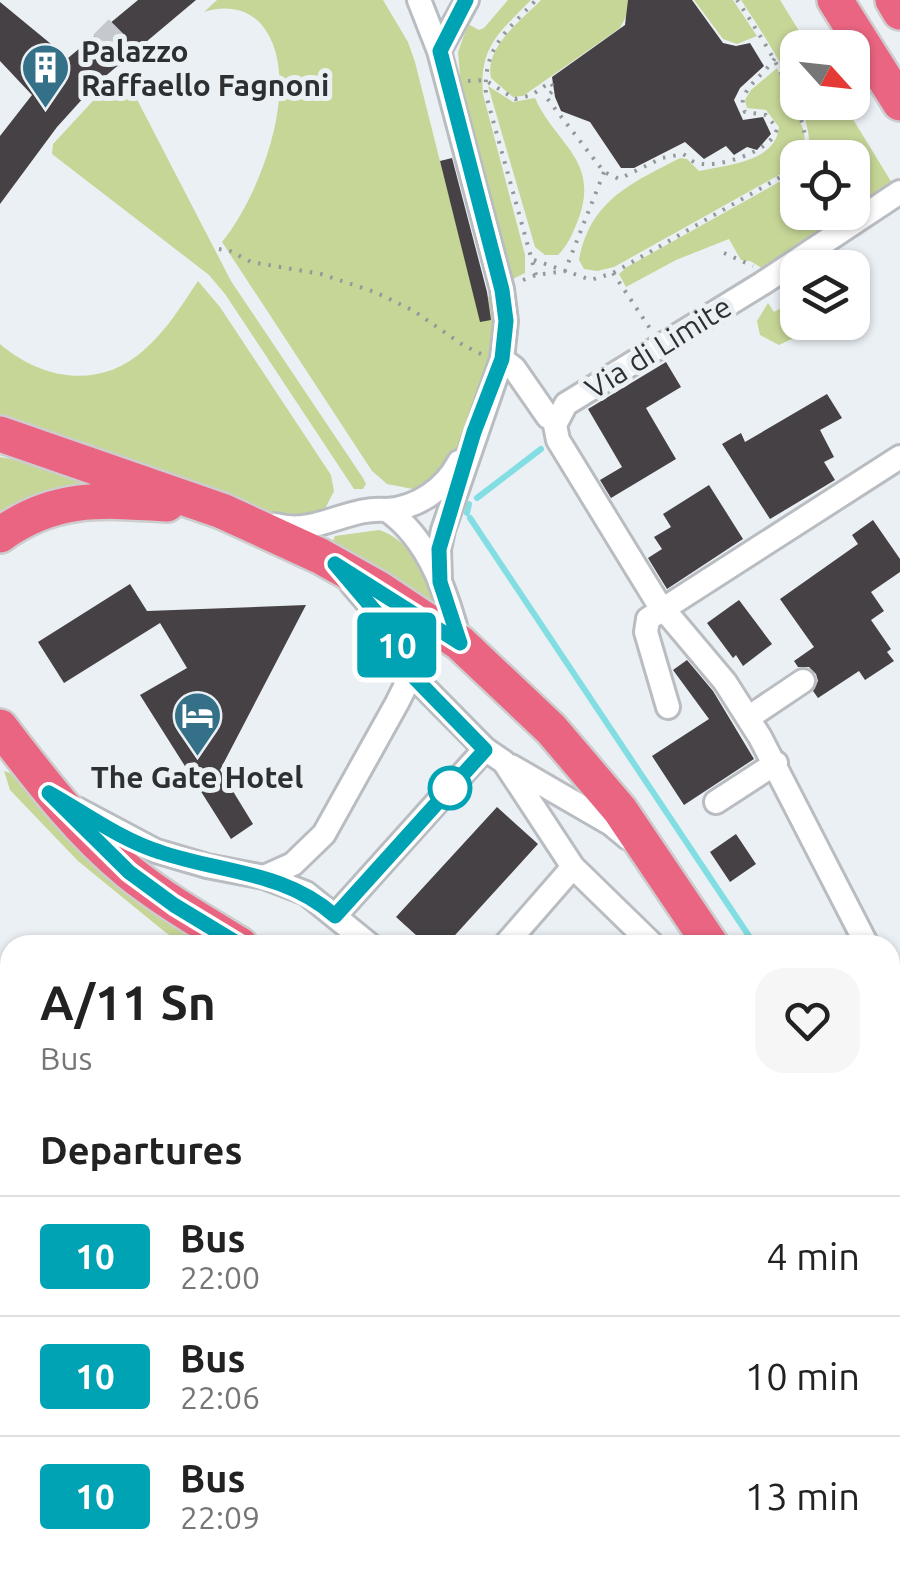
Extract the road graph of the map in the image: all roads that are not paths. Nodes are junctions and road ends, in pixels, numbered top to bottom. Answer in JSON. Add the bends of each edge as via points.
{"nodes":[{"id":1,"x":419,"y":0,"type":"edge"},
{"id":2,"x":466,"y":0,"type":"edge"},
{"id":3,"x":835,"y":0,"type":"edge"},
{"id":4,"x":892,"y":0,"type":"edge"},
{"id":5,"x":900,"y":12,"type":"edge"},
{"id":6,"x":853,"y":30,"type":"edge"},
{"id":7,"x":440,"y":51,"type":"junction"},
{"id":8,"x":870,"y":57,"type":"edge"},
{"id":9,"x":870,"y":61,"type":"edge"},
{"id":10,"x":900,"y":103,"type":"edge"},
{"id":11,"x":900,"y":116,"type":"edge"},
{"id":12,"x":900,"y":192,"type":"edge"},
{"id":13,"x":502,"y":357,"type":"junction"},
{"id":14,"x":556,"y":420,"type":"junction"},
{"id":15,"x":474,"y":432,"type":"junction"},
{"id":16,"x":0,"y":434,"type":"edge"},
{"id":17,"x":0,"y":447,"type":"edge"},
{"id":18,"x":62,"y":457,"type":"junction"},
{"id":19,"x":900,"y":457,"type":"edge"},
{"id":20,"x":215,"y":509,"type":"junction"},
{"id":21,"x":387,"y":510,"type":"junction"},
{"id":22,"x":0,"y":535,"type":"edge"},
{"id":23,"x":335,"y":564,"type":"junction"},
{"id":24,"x":440,"y":582,"type":"junction"},
{"id":25,"x":664,"y":608,"type":"junction"},
{"id":26,"x":460,"y":643,"type":"junction"},
{"id":27,"x":407,"y":670,"type":"junction"},
{"id":28,"x":802,"y":680,"type":"dead end"},
{"id":29,"x":668,"y":708,"type":"dead end"},
{"id":30,"x":748,"y":718,"type":"junction"},
{"id":31,"x":1,"y":733,"type":"edge"},
{"id":32,"x":495,"y":756,"type":"junction"},
{"id":33,"x":775,"y":763,"type":"junction"},
{"id":34,"x":49,"y":793,"type":"junction"},
{"id":35,"x":716,"y":802,"type":"dead end"},
{"id":36,"x":654,"y":860,"type":"junction"},
{"id":37,"x":573,"y":866,"type":"junction"},
{"id":38,"x":264,"y":877,"type":"junction"},
{"id":39,"x":174,"y":905,"type":"junction"},
{"id":40,"x":335,"y":916,"type":"junction"},
{"id":41,"x":198,"y":935,"type":"edge"},
{"id":42,"x":224,"y":935,"type":"edge"},
{"id":43,"x":358,"y":935,"type":"edge"},
{"id":44,"x":514,"y":935,"type":"edge"},
{"id":45,"x":643,"y":935,"type":"edge"},
{"id":46,"x":704,"y":935,"type":"edge"},
{"id":47,"x":862,"y":935,"type":"edge"}],
"edges":[{"from":1,"to":7,"type":"street"},
{"from":2,"to":7,"type":"street"},
{"from":3,"to":6,"type":"highway"},
{"from":4,"to":5,"type":"highway"},
{"from":7,"to":13,"type":"street","via":[[502,290]]},
{"from":8,"to":10,"type":"highway"},
{"from":9,"to":11,"type":"highway"},
{"from":12,"to":14,"type":"street","name":"Via di Limite","via":[[566,404]]},
{"from":13,"to":14,"type":"street"},
{"from":13,"to":15,"type":"street"},
{"from":14,"to":25,"type":"street","name":"Via di Limite","via":[[558,440]]},
{"from":15,"to":21,"type":"street","via":[[437,490]]},
{"from":15,"to":24,"type":"street","via":[[443,530]]},
{"from":16,"to":18,"type":"highway"},
{"from":17,"to":18,"type":"highway"},
{"from":18,"to":20,"type":"highway"},
{"from":19,"to":25,"type":"street"},
{"from":20,"to":21,"type":"street","via":[[284,528],[309,528],[359,509]]},
{"from":20,"to":22,"type":"highway","via":[[92,499],[46,510]]},
{"from":20,"to":23,"type":"highway"},
{"from":21,"to":24,"type":"street","via":[[419,542]]},
{"from":23,"to":26,"type":"highway"},
{"from":23,"to":27,"type":"street","via":[[391,630]]},
{"from":24,"to":26,"type":"street"},
{"from":25,"to":29,"type":"street","via":[[646,626]]},
{"from":25,"to":30,"type":"street","name":"Via di Limite"},
{"from":26,"to":36,"type":"highway","via":[[551,729]]},
{"from":27,"to":32,"type":"street"},
{"from":27,"to":38,"type":"street","via":[[405,688],[324,834],[293,864]]},
{"from":28,"to":30,"type":"street"},
{"from":30,"to":33,"type":"street","name":"Via di Limite"},
{"from":31,"to":34,"type":"highway"},
{"from":32,"to":36,"type":"street","via":[[611,824]]},
{"from":32,"to":37,"type":"street"},
{"from":32,"to":40,"type":"street"},
{"from":33,"to":35,"type":"street"},
{"from":33,"to":47,"type":"street","name":"Via di Limite"},
{"from":34,"to":38,"type":"street","via":[[156,851]]},
{"from":34,"to":39,"type":"highway","via":[[129,872]]},
{"from":36,"to":46,"type":"highway"},
{"from":37,"to":44,"type":"street"},
{"from":37,"to":45,"type":"street"},
{"from":38,"to":40,"type":"street","via":[[306,892]]},
{"from":39,"to":41,"type":"street"},
{"from":39,"to":42,"type":"highway"},
{"from":40,"to":43,"type":"street"}]}
